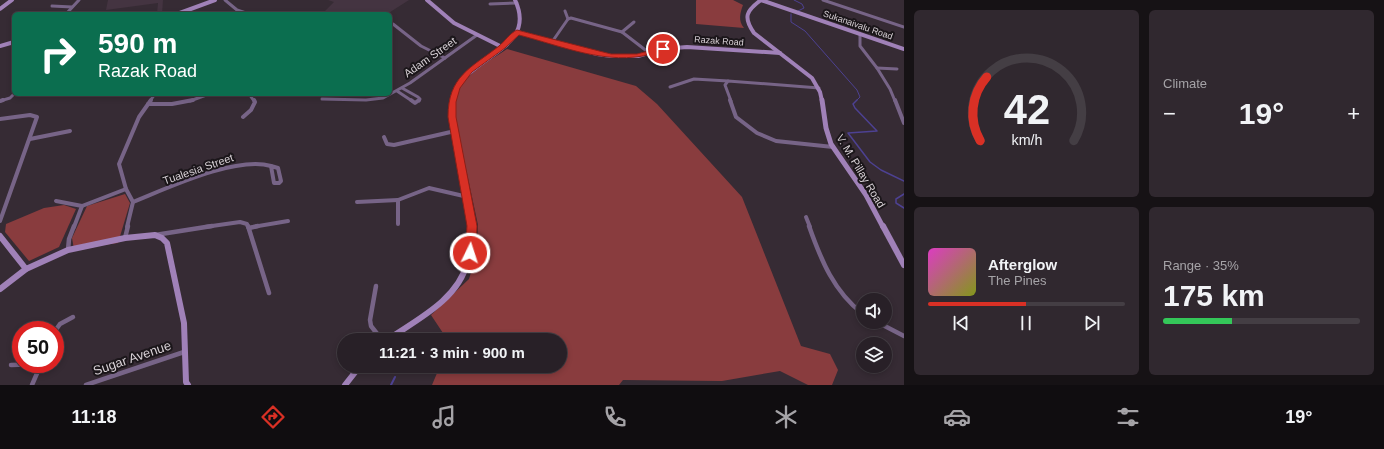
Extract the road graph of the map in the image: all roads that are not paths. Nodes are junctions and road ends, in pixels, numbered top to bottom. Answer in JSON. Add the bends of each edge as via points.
{"nodes":[{"id":1,"x":12,"y":0,"type":"edge"},
{"id":2,"x":78,"y":0,"type":"edge"},
{"id":3,"x":215,"y":0,"type":"edge"},
{"id":4,"x":225,"y":0,"type":"edge"},
{"id":5,"x":427,"y":0,"type":"edge"},
{"id":6,"x":761,"y":0,"type":"edge"},
{"id":7,"x":823,"y":0,"type":"edge"},
{"id":8,"x":516,"y":2,"type":"edge"},
{"id":9,"x":490,"y":4,"type":"dead end"},
{"id":10,"x":52,"y":6,"type":"dead end"},
{"id":11,"x":72,"y":7,"type":"junction"},
{"id":12,"x":0,"y":9,"type":"edge"},
{"id":13,"x":68,"y":12,"type":"edge"},
{"id":14,"x":182,"y":12,"type":"edge"},
{"id":15,"x":244,"y":12,"type":"edge"},
{"id":16,"x":565,"y":12,"type":"dead end"},
{"id":17,"x":568,"y":19,"type":"junction"},
{"id":18,"x":634,"y":22,"type":"dead end"},
{"id":19,"x":393,"y":24,"type":"dead end"},
{"id":20,"x":904,"y":27,"type":"edge"},
{"id":21,"x":517,"y":32,"type":"junction"},
{"id":22,"x":622,"y":32,"type":"junction"},
{"id":23,"x":860,"y":34,"type":"junction"},
{"id":24,"x":477,"y":35,"type":"junction"},
{"id":25,"x":552,"y":42,"type":"junction"},
{"id":26,"x":12,"y":43,"type":"edge"},
{"id":27,"x":0,"y":46,"type":"edge"},
{"id":28,"x":502,"y":47,"type":"junction"},
{"id":29,"x":904,"y":49,"type":"edge"},
{"id":30,"x":648,"y":52,"type":"junction"},
{"id":31,"x":780,"y":54,"type":"junction"},
{"id":32,"x":445,"y":58,"type":"junction"},
{"id":33,"x":877,"y":68,"type":"junction"},
{"id":34,"x":897,"y":69,"type":"dead end"},
{"id":35,"x":728,"y":81,"type":"junction"},
{"id":36,"x":670,"y":87,"type":"dead end"},
{"id":37,"x":402,"y":88,"type":"junction"},
{"id":38,"x":819,"y":88,"type":"junction"},
{"id":39,"x":397,"y":91,"type":"junction"},
{"id":40,"x":392,"y":94,"type":"edge"},
{"id":41,"x":12,"y":96,"type":"edge"},
{"id":42,"x":154,"y":96,"type":"edge"},
{"id":43,"x":203,"y":96,"type":"edge"},
{"id":44,"x":250,"y":96,"type":"edge"},
{"id":45,"x":387,"y":96,"type":"edge"},
{"id":46,"x":322,"y":99,"type":"dead end"},
{"id":47,"x":0,"y":101,"type":"edge"},
{"id":48,"x":148,"y":104,"type":"junction"},
{"id":49,"x":243,"y":116,"type":"dead end"},
{"id":50,"x":0,"y":119,"type":"edge"},
{"id":51,"x":904,"y":123,"type":"edge"},
{"id":52,"x":70,"y":131,"type":"dead end"},
{"id":53,"x":455,"y":131,"type":"junction"},
{"id":54,"x":384,"y":137,"type":"dead end"},
{"id":55,"x":30,"y":139,"type":"junction"},
{"id":56,"x":833,"y":147,"type":"junction"},
{"id":57,"x":271,"y":165,"type":"junction"},
{"id":58,"x":126,"y":189,"type":"junction"},
{"id":59,"x":468,"y":197,"type":"junction"},
{"id":60,"x":398,"y":200,"type":"junction"},
{"id":61,"x":56,"y":201,"type":"dead end"},
{"id":62,"x":133,"y":202,"type":"junction"},
{"id":63,"x":357,"y":202,"type":"dead end"},
{"id":64,"x":82,"y":206,"type":"junction"},
{"id":65,"x":806,"y":217,"type":"dead end"},
{"id":66,"x":0,"y":221,"type":"edge"},
{"id":67,"x":288,"y":221,"type":"dead end"},
{"id":68,"x":398,"y":224,"type":"dead end"},
{"id":69,"x":249,"y":228,"type":"junction"},
{"id":70,"x":155,"y":235,"type":"junction"},
{"id":71,"x":0,"y":236,"type":"edge"},
{"id":72,"x":125,"y":238,"type":"junction"},
{"id":73,"x":68,"y":250,"type":"junction"},
{"id":74,"x":904,"y":266,"type":"edge"},
{"id":75,"x":26,"y":269,"type":"junction"},
{"id":76,"x":376,"y":286,"type":"dead end"},
{"id":77,"x":0,"y":289,"type":"edge"},
{"id":78,"x":269,"y":293,"type":"dead end"},
{"id":79,"x":856,"y":308,"type":"edge"},
{"id":80,"x":73,"y":317,"type":"dead end"},
{"id":81,"x":64,"y":322,"type":"edge"},
{"id":82,"x":890,"y":329,"type":"edge"},
{"id":83,"x":376,"y":333,"type":"edge"},
{"id":84,"x":396,"y":333,"type":"edge"},
{"id":85,"x":904,"y":336,"type":"edge"},
{"id":86,"x":184,"y":352,"type":"junction"},
{"id":87,"x":37,"y":373,"type":"edge"},
{"id":88,"x":354,"y":373,"type":"edge"},
{"id":89,"x":32,"y":385,"type":"edge"},
{"id":90,"x":86,"y":385,"type":"edge"},
{"id":91,"x":188,"y":385,"type":"edge"},
{"id":92,"x":345,"y":385,"type":"edge"}],
"edges":[{"from":1,"to":12,"type":"main road"},
{"from":2,"to":11,"type":"street"},
{"from":3,"to":14,"type":"main road"},
{"from":4,"to":15,"type":"street"},
{"from":5,"to":24,"type":"main road","via":[[454,23]]},
{"from":6,"to":23,"type":"main road","name":"Sukanaivalu Road"},
{"from":6,"to":31,"type":"main road","name":"V. M. Pillay Road","via":[[748,12],[748,26]]},
{"from":7,"to":20,"type":"street"},
{"from":8,"to":9,"type":"street"},
{"from":8,"to":21,"type":"main road","via":[[521,22]]},
{"from":10,"to":11,"type":"street"},
{"from":11,"to":13,"type":"street"},
{"from":16,"to":17,"type":"street"},
{"from":17,"to":22,"type":"street"},
{"from":17,"to":25,"type":"street"},
{"from":18,"to":22,"type":"street"},
{"from":19,"to":32,"type":"street","via":[[422,46]]},
{"from":21,"to":25,"type":"main road","name":"Razak Road"},
{"from":21,"to":28,"type":"main road"},
{"from":22,"to":30,"type":"street"},
{"from":23,"to":29,"type":"main road","name":"Sukanaivalu Road"},
{"from":23,"to":33,"type":"street","via":[[860,46]]},
{"from":24,"to":28,"type":"main road"},
{"from":24,"to":32,"type":"street","name":"Adam Street"},
{"from":25,"to":30,"type":"main road","name":"Razak Road","via":[[611,56],[638,56]]},
{"from":26,"to":27,"type":"main road"},
{"from":28,"to":53,"type":"main road","via":[[470,71],[456,88],[452,102]]},
{"from":30,"to":31,"type":"main road","name":"Razak Road","via":[[687,47]]},
{"from":31,"to":38,"type":"main road","name":"V. M. Pillay Road","via":[[812,78]]},
{"from":32,"to":37,"type":"street","name":"Adam Street"},
{"from":33,"to":34,"type":"street"},
{"from":33,"to":51,"type":"street","via":[[890,89]]},
{"from":35,"to":36,"type":"street","via":[[694,79]]},
{"from":35,"to":38,"type":"street"},
{"from":35,"to":56,"type":"street","via":[[725,89],[736,117],[757,133],[776,141]]},
{"from":37,"to":39,"type":"street","name":"Adam Street"},
{"from":37,"to":39,"type":"street","via":[[418,97],[419,101],[415,103]]},
{"from":38,"to":56,"type":"main road","name":"V. M. Pillay Road","via":[[828,135]]},
{"from":39,"to":40,"type":"street","name":"Adam Street"},
{"from":41,"to":47,"type":"street"},
{"from":42,"to":48,"type":"street"},
{"from":43,"to":48,"type":"street","via":[[172,105]]},
{"from":44,"to":49,"type":"street","via":[[255,102],[251,110]]},
{"from":45,"to":46,"type":"street","name":"Adam Street","via":[[366,100]]},
{"from":48,"to":58,"type":"street","via":[[134,128],[119,164]]},
{"from":50,"to":55,"type":"street","via":[[33,115],[37,117]]},
{"from":52,"to":55,"type":"street"},
{"from":53,"to":54,"type":"street","via":[[394,145],[387,144]]},
{"from":53,"to":59,"type":"main road"},
{"from":55,"to":66,"type":"street"},
{"from":56,"to":74,"type":"main road","name":"V. M. Pillay Road","via":[[866,195]]},
{"from":57,"to":57,"type":"street","via":[[274,183],[279,183],[281,181],[278,168]]},
{"from":57,"to":62,"type":"street","name":"Tualesia Street","via":[[246,164],[227,167]]},
{"from":58,"to":62,"type":"street"},
{"from":58,"to":64,"type":"street"},
{"from":59,"to":60,"type":"street","via":[[429,188]]},
{"from":59,"to":84,"type":"main road","via":[[472,226],[466,270],[446,296]]},
{"from":60,"to":63,"type":"street"},
{"from":60,"to":68,"type":"street"},
{"from":61,"to":64,"type":"street"},
{"from":62,"to":72,"type":"street"},
{"from":64,"to":73,"type":"street","via":[[69,239]]},
{"from":65,"to":79,"type":"street","via":[[820,255],[835,284],[847,301]]},
{"from":67,"to":69,"type":"street"},
{"from":69,"to":70,"type":"street","via":[[247,224],[240,222]]},
{"from":69,"to":78,"type":"street"},
{"from":70,"to":72,"type":"main road"},
{"from":70,"to":86,"type":"main road","via":[[167,243],[184,323]]},
{"from":71,"to":75,"type":"main road"},
{"from":72,"to":73,"type":"main road"},
{"from":73,"to":75,"type":"main road"},
{"from":75,"to":77,"type":"main road"},
{"from":76,"to":83,"type":"street","via":[[370,320]]},
{"from":80,"to":81,"type":"street"},
{"from":82,"to":85,"type":"street"},
{"from":86,"to":90,"type":"street","name":"Sugar Avenue"},
{"from":86,"to":91,"type":"main road"},
{"from":87,"to":89,"type":"street"},
{"from":88,"to":92,"type":"main road"}]}
